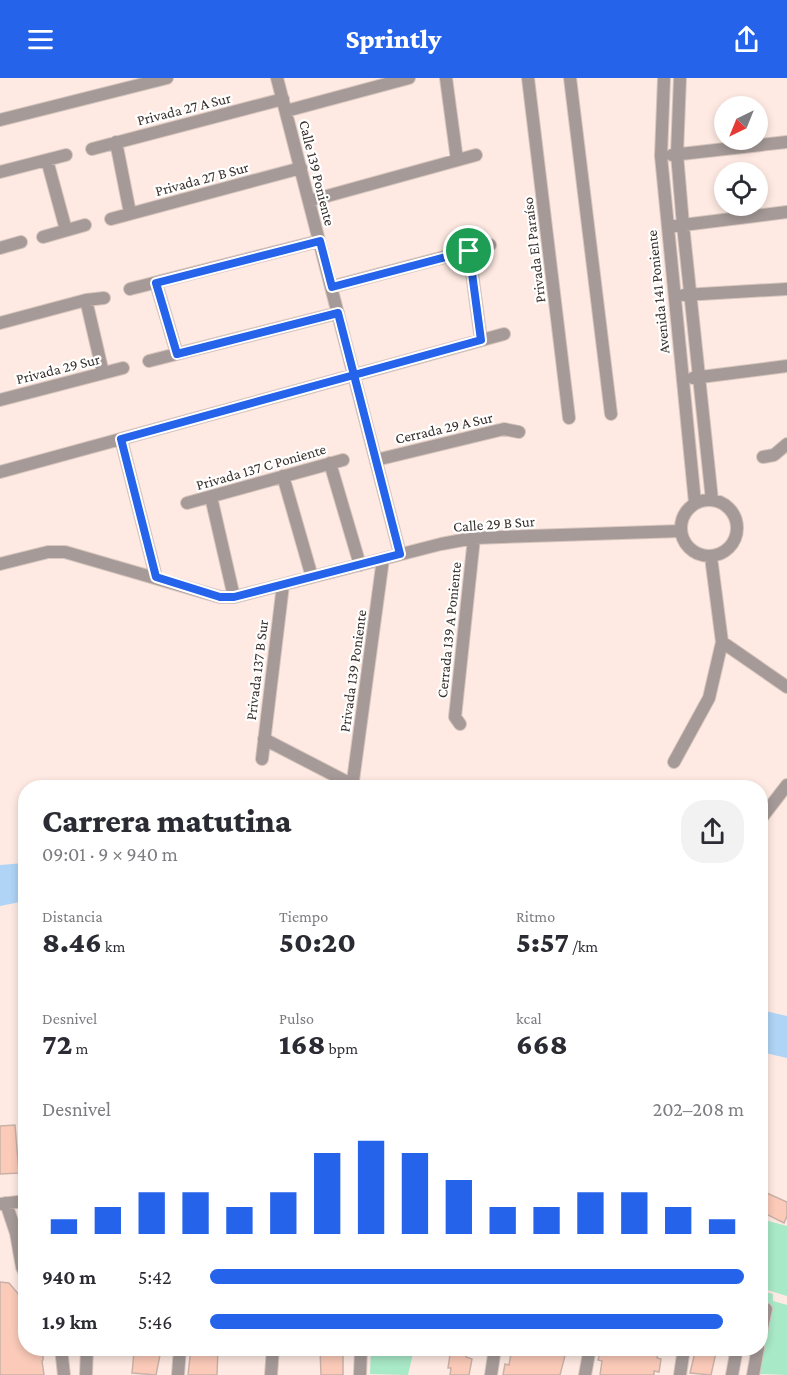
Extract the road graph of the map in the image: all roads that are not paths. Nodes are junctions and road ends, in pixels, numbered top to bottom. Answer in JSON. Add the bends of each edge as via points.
{"nodes":[{"id":1,"x":167,"y":78,"type":"edge"},
{"id":2,"x":278,"y":78,"type":"edge"},
{"id":3,"x":409,"y":78,"type":"edge"},
{"id":4,"x":446,"y":78,"type":"edge"},
{"id":5,"x":528,"y":78,"type":"edge"},
{"id":6,"x":570,"y":78,"type":"edge"},
{"id":7,"x":667,"y":78,"type":"edge"},
{"id":8,"x":681,"y":78,"type":"edge"},
{"id":9,"x":284,"y":105,"type":"junction"},
{"id":10,"x":0,"y":120,"type":"edge"},
{"id":11,"x":116,"y":142,"type":"junction"},
{"id":12,"x":787,"y":142,"type":"edge"},
{"id":13,"x":92,"y":149,"type":"dead end"},
{"id":14,"x":677,"y":154,"type":"junction"},
{"id":15,"x":66,"y":155,"type":"dead end"},
{"id":16,"x":476,"y":155,"type":"dead end"},
{"id":17,"x":661,"y":156,"type":"junction"},
{"id":18,"x":47,"y":160,"type":"junction"},
{"id":19,"x":458,"y":160,"type":"junction"},
{"id":20,"x":301,"y":168,"type":"junction"},
{"id":21,"x":0,"y":172,"type":"edge"},
{"id":22,"x":309,"y":201,"type":"junction"},
{"id":23,"x":787,"y":212,"type":"edge"},
{"id":24,"x":130,"y":213,"type":"junction"},
{"id":25,"x":111,"y":219,"type":"dead end"},
{"id":26,"x":85,"y":225,"type":"dead end"},
{"id":27,"x":682,"y":225,"type":"junction"},
{"id":28,"x":666,"y":227,"type":"junction"},
{"id":29,"x":66,"y":230,"type":"junction"},
{"id":30,"x":43,"y":237,"type":"dead end"},
{"id":31,"x":320,"y":241,"type":"junction"},
{"id":32,"x":21,"y":242,"type":"dead end"},
{"id":33,"x":490,"y":245,"type":"dead end"},
{"id":34,"x":0,"y":248,"type":"edge"},
{"id":35,"x":469,"y":251,"type":"junction"},
{"id":36,"x":156,"y":283,"type":"junction"},
{"id":37,"x":332,"y":287,"type":"junction"},
{"id":38,"x":130,"y":289,"type":"dead end"},
{"id":39,"x":787,"y":289,"type":"edge"},
{"id":40,"x":673,"y":295,"type":"junction"},
{"id":41,"x":690,"y":295,"type":"junction"},
{"id":42,"x":104,"y":298,"type":"dead end"},
{"id":43,"x":86,"y":300,"type":"junction"},
{"id":44,"x":338,"y":313,"type":"junction"},
{"id":45,"x":0,"y":323,"type":"edge"},
{"id":46,"x":504,"y":334,"type":"dead end"},
{"id":47,"x":481,"y":340,"type":"junction"},
{"id":48,"x":177,"y":354,"type":"junction"},
{"id":49,"x":149,"y":361,"type":"dead end"},
{"id":50,"x":787,"y":366,"type":"edge"},
{"id":51,"x":123,"y":368,"type":"dead end"},
{"id":52,"x":103,"y":373,"type":"junction"},
{"id":53,"x":354,"y":375,"type":"junction"},
{"id":54,"x":699,"y":378,"type":"junction"},
{"id":55,"x":682,"y":379,"type":"junction"},
{"id":56,"x":0,"y":399,"type":"edge"},
{"id":57,"x":611,"y":414,"type":"dead end"},
{"id":58,"x":569,"y":418,"type":"dead end"},
{"id":59,"x":519,"y":432,"type":"dead end"},
{"id":60,"x":121,"y":439,"type":"junction"},
{"id":61,"x":787,"y":444,"type":"edge"},
{"id":62,"x":763,"y":457,"type":"dead end"},
{"id":63,"x":376,"y":460,"type":"junction"},
{"id":64,"x":0,"y":472,"type":"edge"},
{"id":65,"x":284,"y":476,"type":"junction"},
{"id":66,"x":211,"y":497,"type":"junction"},
{"id":67,"x":712,"y":500,"type":"junction"},
{"id":68,"x":187,"y":503,"type":"dead end"},
{"id":69,"x":695,"y":503,"type":"junction"},
{"id":70,"x":681,"y":531,"type":"junction"},
{"id":71,"x":474,"y":538,"type":"junction"},
{"id":72,"x":400,"y":554,"type":"junction"},
{"id":73,"x":711,"y":557,"type":"junction"},
{"id":74,"x":383,"y":559,"type":"junction"},
{"id":75,"x":0,"y":564,"type":"edge"},
{"id":76,"x":360,"y":565,"type":"junction"},
{"id":77,"x":156,"y":577,"type":"junction"},
{"id":78,"x":312,"y":577,"type":"junction"},
{"id":79,"x":283,"y":585,"type":"junction"},
{"id":80,"x":234,"y":597,"type":"junction"},
{"id":81,"x":722,"y":642,"type":"junction"},
{"id":82,"x":787,"y":687,"type":"edge"},
{"id":83,"x":460,"y":724,"type":"dead end"},
{"id":84,"x":264,"y":739,"type":"junction"},
{"id":85,"x":262,"y":759,"type":"dead end"},
{"id":86,"x":674,"y":762,"type":"dead end"},
{"id":87,"x":341,"y":780,"type":"edge"},
{"id":88,"x":353,"y":780,"type":"edge"},
{"id":89,"x":787,"y":785,"type":"edge"},
{"id":90,"x":768,"y":810,"type":"edge"},
{"id":91,"x":18,"y":1202,"type":"edge"},
{"id":92,"x":3,"y":1203,"type":"edge"},
{"id":93,"x":18,"y":1244,"type":"edge"},
{"id":94,"x":62,"y":1356,"type":"edge"},
{"id":95,"x":87,"y":1356,"type":"edge"},
{"id":96,"x":179,"y":1356,"type":"edge"},
{"id":97,"x":272,"y":1356,"type":"edge"},
{"id":98,"x":361,"y":1356,"type":"edge"},
{"id":99,"x":494,"y":1356,"type":"edge"},
{"id":100,"x":589,"y":1356,"type":"edge"},
{"id":101,"x":683,"y":1356,"type":"edge"},
{"id":102,"x":736,"y":1356,"type":"edge"},
{"id":103,"x":757,"y":1356,"type":"edge"},
{"id":104,"x":64,"y":1375,"type":"edge"},
{"id":105,"x":86,"y":1375,"type":"edge"},
{"id":106,"x":178,"y":1375,"type":"edge"},
{"id":107,"x":271,"y":1375,"type":"edge"},
{"id":108,"x":360,"y":1375,"type":"edge"},
{"id":109,"x":491,"y":1375,"type":"edge"},
{"id":110,"x":585,"y":1375,"type":"edge"},
{"id":111,"x":680,"y":1375,"type":"edge"},
{"id":112,"x":732,"y":1375,"type":"edge"},
{"id":113,"x":753,"y":1375,"type":"edge"}],
"edges":[{"from":1,"to":10,"type":"street"},
{"from":2,"to":9,"type":"street","name":"Calle 139 Poniente"},
{"from":3,"to":9,"type":"street","name":"Privada 27 A Sur"},
{"from":4,"to":19,"type":"street"},
{"from":5,"to":58,"type":"street","name":"Privada El Paraíso"},
{"from":6,"to":57,"type":"street"},
{"from":7,"to":17,"type":"street","name":"Avenida 141 Poniente"},
{"from":8,"to":14,"type":"street","name":"Avenida 141 Poniente"},
{"from":9,"to":11,"type":"street","name":"Privada 27 A Sur"},
{"from":9,"to":20,"type":"street","name":"Calle 139 Poniente"},
{"from":11,"to":13,"type":"street","name":"Privada 27 A Sur"},
{"from":11,"to":24,"type":"street"},
{"from":12,"to":14,"type":"street"},
{"from":14,"to":17,"type":"street"},
{"from":14,"to":27,"type":"street","name":"Avenida 141 Poniente"},
{"from":15,"to":18,"type":"street"},
{"from":16,"to":19,"type":"street"},
{"from":17,"to":28,"type":"street","name":"Avenida 141 Poniente"},
{"from":18,"to":21,"type":"street"},
{"from":18,"to":29,"type":"street"},
{"from":19,"to":22,"type":"street"},
{"from":20,"to":22,"type":"street","name":"Calle 139 Poniente"},
{"from":20,"to":24,"type":"street","name":"Privada 27 B Sur"},
{"from":22,"to":31,"type":"street","name":"Calle 139 Poniente"},
{"from":23,"to":27,"type":"street"},
{"from":24,"to":25,"type":"street","name":"Privada 27 B Sur"},
{"from":26,"to":29,"type":"street"},
{"from":27,"to":28,"type":"street"},
{"from":27,"to":41,"type":"street","name":"Avenida 141 Poniente"},
{"from":28,"to":40,"type":"street","name":"Avenida 141 Poniente"},
{"from":29,"to":30,"type":"street"},
{"from":31,"to":36,"type":"street"},
{"from":31,"to":37,"type":"street","name":"Calle 139 Poniente"},
{"from":32,"to":34,"type":"street"},
{"from":33,"to":35,"type":"street"},
{"from":35,"to":37,"type":"street"},
{"from":35,"to":47,"type":"street"},
{"from":36,"to":38,"type":"street"},
{"from":36,"to":48,"type":"street"},
{"from":37,"to":44,"type":"street","name":"Calle 139 Poniente"},
{"from":39,"to":41,"type":"street"},
{"from":40,"to":41,"type":"street"},
{"from":40,"to":55,"type":"street","name":"Avenida 141 Poniente"},
{"from":41,"to":54,"type":"street","name":"Avenida 141 Poniente"},
{"from":42,"to":43,"type":"street"},
{"from":43,"to":45,"type":"street"},
{"from":43,"to":52,"type":"street"},
{"from":44,"to":48,"type":"street"},
{"from":44,"to":53,"type":"street","name":"Calle 139 Poniente"},
{"from":46,"to":47,"type":"street"},
{"from":47,"to":53,"type":"street"},
{"from":48,"to":49,"type":"street"},
{"from":50,"to":54,"type":"street"},
{"from":51,"to":52,"type":"street","name":"Privada 29 Sur"},
{"from":52,"to":56,"type":"street","name":"Privada 29 Sur"},
{"from":53,"to":60,"type":"street"},
{"from":53,"to":63,"type":"street","name":"Calle 139 Poniente"},
{"from":54,"to":55,"type":"street"},
{"from":54,"to":67,"type":"street","name":"Avenida 141 Poniente"},
{"from":55,"to":69,"type":"street","name":"Avenida 141 Poniente"},
{"from":59,"to":63,"type":"street","name":"Cerrada 29 A Sur","via":[[504,429]]},
{"from":60,"to":64,"type":"street"},
{"from":60,"to":77,"type":"street"},
{"from":61,"to":62,"type":"street","via":[[774,455]]},
{"from":63,"to":72,"type":"street","name":"Calle 139 Poniente"},
{"from":65,"to":66,"type":"street","name":"Privada 137 C Poniente"},
{"from":65,"to":76,"type":"street","name":"Privada 137 C Poniente","via":[[336,461]]},
{"from":65,"to":78,"type":"street"},
{"from":66,"to":68,"type":"street","name":"Privada 137 C Poniente"},
{"from":66,"to":80,"type":"street"},
{"from":67,"to":69,"type":"street"},
{"from":67,"to":73,"type":"street","via":[[728,506],[738,529],[733,545]]},
{"from":69,"to":70,"type":"street","via":[[687,510]]},
{"from":70,"to":71,"type":"street","name":"Calle 29 B Sur"},
{"from":70,"to":73,"type":"street","via":[[687,547]]},
{"from":71,"to":72,"type":"street","name":"Calle 29 B Sur"},
{"from":71,"to":83,"type":"street","name":"Cerrada 139 A Poniente","via":[[455,717]]},
{"from":72,"to":74,"type":"street","name":"Calle 29 B Sur"},
{"from":73,"to":81,"type":"street"},
{"from":74,"to":76,"type":"street","name":"Calle 29 B Sur"},
{"from":74,"to":88,"type":"street","name":"Privada 139 Poniente"},
{"from":75,"to":77,"type":"street","name":"Calle 29 B Sur","via":[[48,552],[65,552]]},
{"from":76,"to":78,"type":"street","name":"Calle 29 B Sur"},
{"from":77,"to":80,"type":"street","name":"Calle 29 B Sur","via":[[220,597]]},
{"from":78,"to":79,"type":"street","name":"Calle 29 B Sur"},
{"from":79,"to":80,"type":"street","name":"Calle 29 B Sur"},
{"from":79,"to":84,"type":"street","name":"Privada 137 B Sur"},
{"from":81,"to":82,"type":"street"},
{"from":81,"to":86,"type":"street","via":[[709,698]]},
{"from":84,"to":85,"type":"street","name":"Privada 137 B Sur"},
{"from":84,"to":87,"type":"street"},
{"from":89,"to":90,"type":"street"},
{"from":91,"to":92,"type":"street"},
{"from":92,"to":93,"type":"street"},
{"from":94,"to":104,"type":"street"},
{"from":95,"to":105,"type":"street"},
{"from":96,"to":106,"type":"street"},
{"from":97,"to":107,"type":"street"},
{"from":98,"to":108,"type":"street"},
{"from":99,"to":109,"type":"street"},
{"from":100,"to":110,"type":"street"},
{"from":101,"to":111,"type":"street"},
{"from":102,"to":112,"type":"street"},
{"from":103,"to":113,"type":"street"}]}
